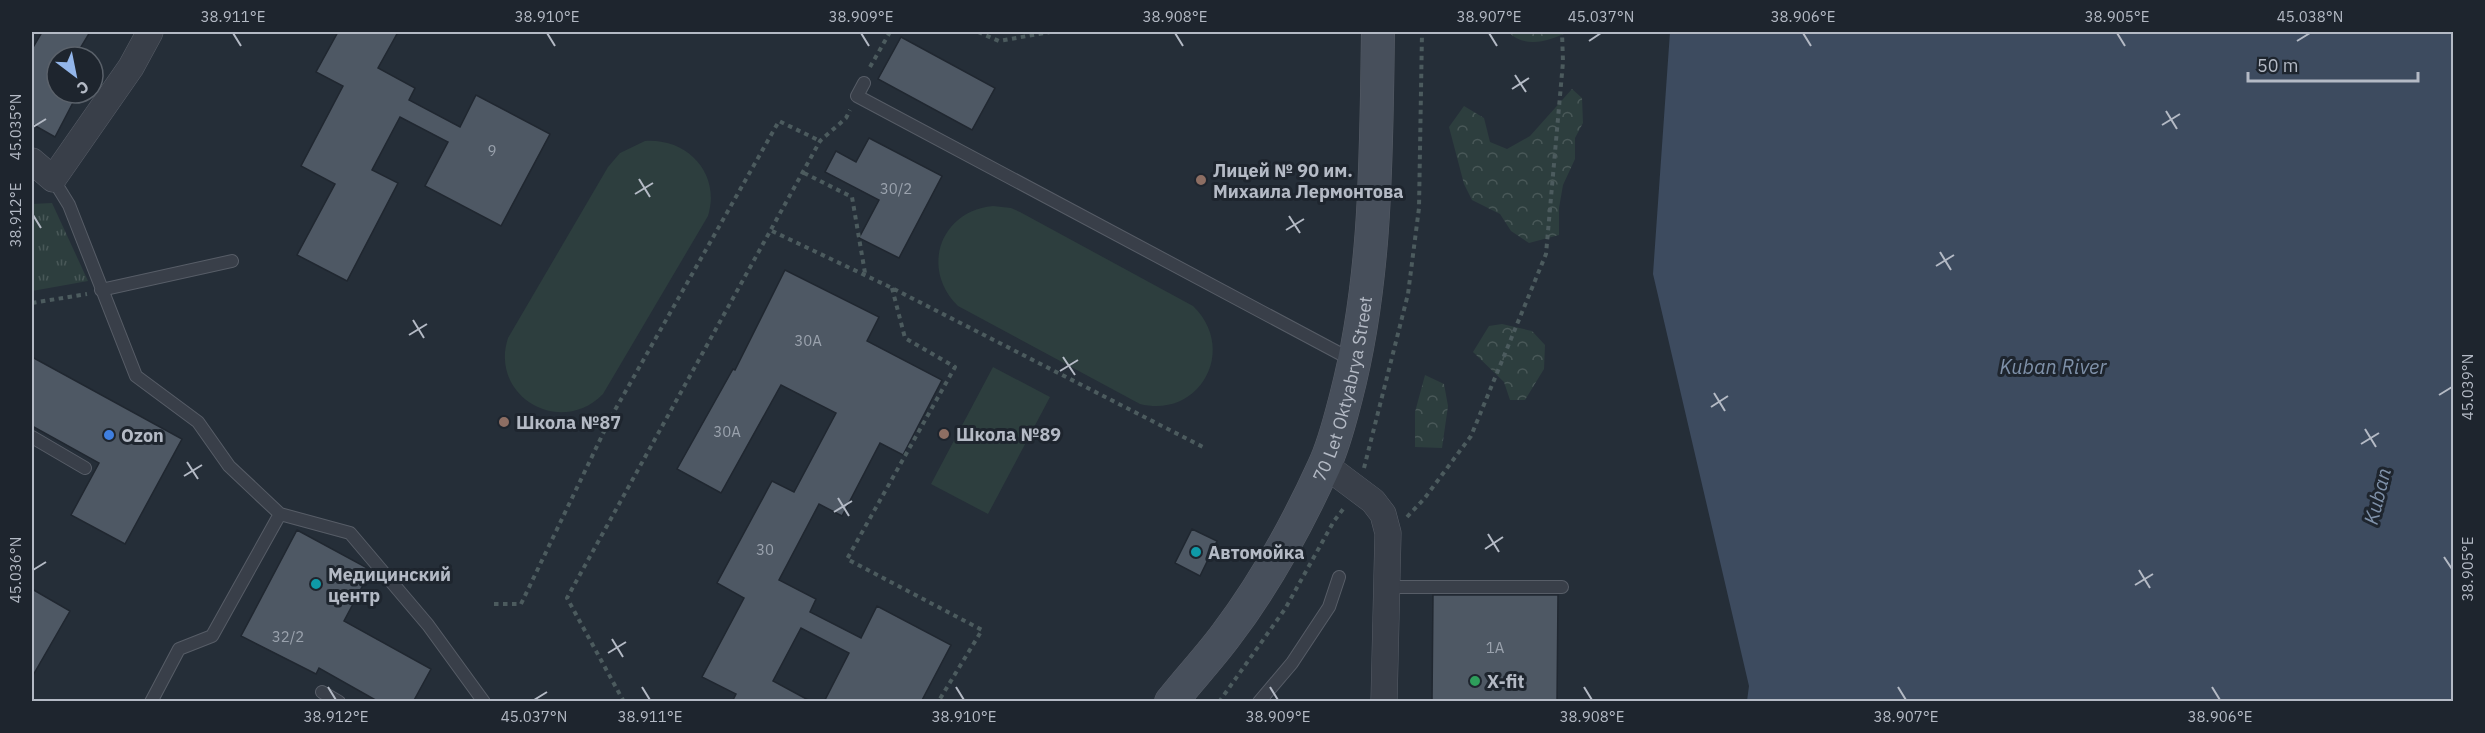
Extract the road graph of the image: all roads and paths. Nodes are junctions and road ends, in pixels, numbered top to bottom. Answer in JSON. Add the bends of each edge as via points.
{"nodes":[{"id":1,"x":150,"y":32,"type":"edge"},
{"id":2,"x":890,"y":32,"type":"edge"},
{"id":3,"x":978,"y":32,"type":"edge"},
{"id":4,"x":1050,"y":32,"type":"edge"},
{"id":5,"x":1378,"y":32,"type":"edge"},
{"id":6,"x":1562,"y":32,"type":"edge"},
{"id":7,"x":864,"y":83,"type":"joint"},
{"id":8,"x":857,"y":96,"type":"junction"},
{"id":9,"x":820,"y":141,"type":"junction"},
{"id":10,"x":32,"y":160,"type":"edge"},
{"id":11,"x":804,"y":173,"type":"junction"},
{"id":12,"x":53,"y":179,"type":"junction"},
{"id":13,"x":772,"y":231,"type":"junction"},
{"id":14,"x":232,"y":261,"type":"dead end"},
{"id":15,"x":865,"y":274,"type":"junction"},
{"id":16,"x":892,"y":288,"type":"junction"},
{"id":17,"x":101,"y":290,"type":"junction"},
{"id":18,"x":32,"y":303,"type":"edge"},
{"id":19,"x":1355,"y":362,"type":"junction"},
{"id":20,"x":32,"y":437,"type":"edge"},
{"id":21,"x":1205,"y":448,"type":"dead end"},
{"id":22,"x":1325,"y":465,"type":"junction"},
{"id":23,"x":85,"y":468,"type":"dead end"},
{"id":24,"x":280,"y":514,"type":"junction"},
{"id":25,"x":1388,"y":533,"type":"junction"},
{"id":26,"x":1339,"y":577,"type":"dead end"},
{"id":27,"x":1386,"y":587,"type":"junction"},
{"id":28,"x":1562,"y":587,"type":"dead end"},
{"id":29,"x":494,"y":604,"type":"dead end"},
{"id":30,"x":322,"y":692,"type":"dead end"},
{"id":31,"x":151,"y":702,"type":"edge"},
{"id":32,"x":339,"y":702,"type":"edge"},
{"id":33,"x":484,"y":702,"type":"edge"},
{"id":34,"x":624,"y":702,"type":"edge"},
{"id":35,"x":938,"y":702,"type":"edge"},
{"id":36,"x":1171,"y":702,"type":"edge"},
{"id":37,"x":1259,"y":702,"type":"edge"},
{"id":38,"x":1384,"y":702,"type":"edge"}],
"edges":[{"from":1,"to":12,"type":"street","via":[[131,67]]},
{"from":2,"to":7,"type":"path"},
{"from":3,"to":4,"type":"path","via":[[999,41]]},
{"from":5,"to":19,"type":"main road","name":"70 Let Oktyabrya Street","via":[[1368,279]]},
{"from":6,"to":25,"type":"path","via":[[1563,62],[1546,254],[1471,436],[1425,499]]},
{"from":7,"to":8,"type":"lane"},
{"from":8,"to":9,"type":"path","via":[[846,118]]},
{"from":8,"to":19,"type":"lane"},
{"from":9,"to":11,"type":"path"},
{"from":9,"to":29,"type":"path","via":[[779,121],[611,417],[521,604]]},
{"from":10,"to":12,"type":"street"},
{"from":11,"to":13,"type":"path"},
{"from":11,"to":15,"type":"path","via":[[852,197]]},
{"from":12,"to":17,"type":"lane","via":[[69,205]]},
{"from":13,"to":15,"type":"path"},
{"from":13,"to":34,"type":"path","via":[[567,598]]},
{"from":14,"to":17,"type":"lane"},
{"from":15,"to":16,"type":"path"},
{"from":16,"to":21,"type":"path"},
{"from":16,"to":35,"type":"path","via":[[905,338],[956,368],[847,560],[982,630]]},
{"from":17,"to":18,"type":"path"},
{"from":17,"to":24,"type":"lane","via":[[136,376],[198,423],[229,466]]},
{"from":19,"to":22,"type":"main road","name":"70 Let Oktyabrya Street"},
{"from":20,"to":23,"type":"lane"},
{"from":22,"to":25,"type":"street","via":[[1374,501],[1383,514]]},
{"from":22,"to":36,"type":"main road","name":"70 Let Oktyabrya Street","via":[[1278,555],[1227,635]]},
{"from":24,"to":31,"type":"lane","via":[[212,636],[179,650]]},
{"from":24,"to":33,"type":"lane","via":[[350,533],[428,625]]},
{"from":25,"to":27,"type":"street"},
{"from":26,"to":37,"type":"lane","via":[[1329,607],[1292,663]]},
{"from":27,"to":28,"type":"lane"},
{"from":27,"to":38,"type":"street"},
{"from":30,"to":32,"type":"lane"}]}
